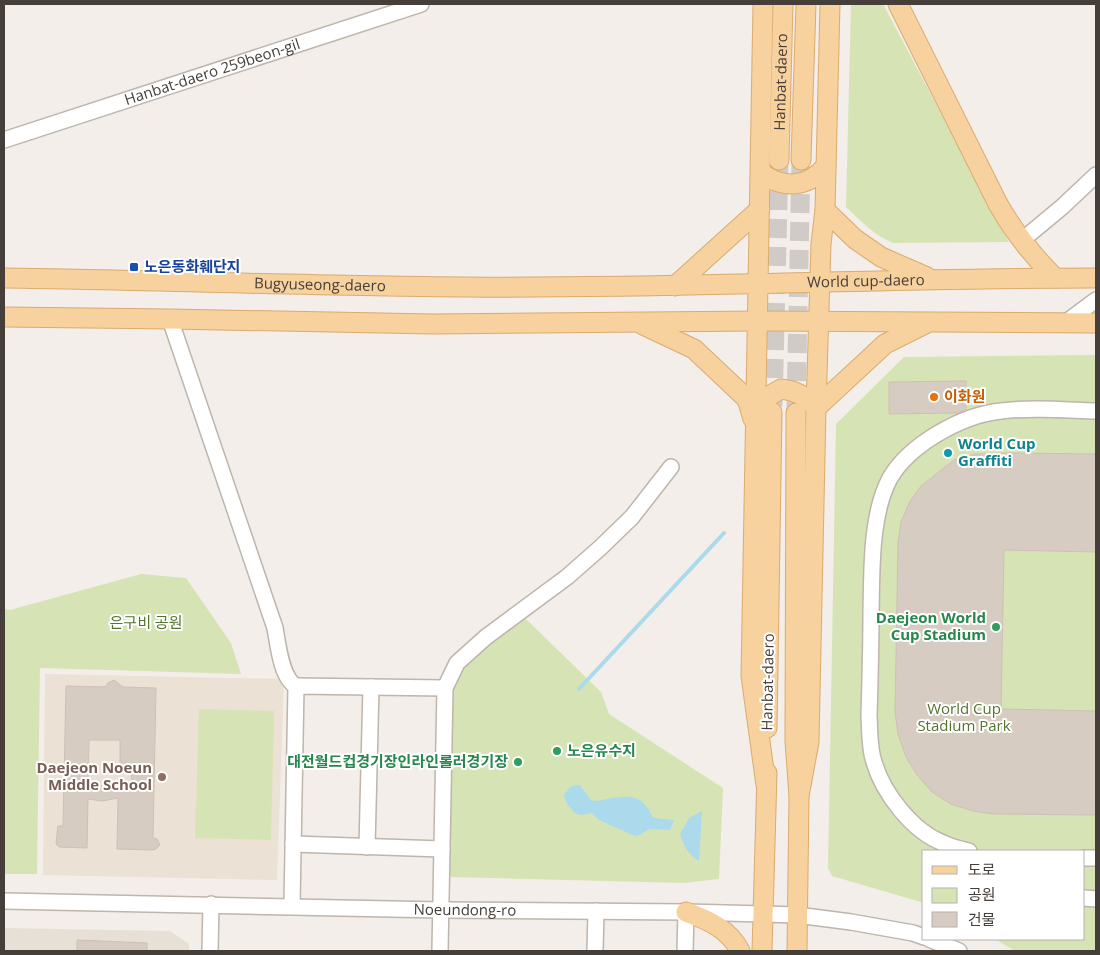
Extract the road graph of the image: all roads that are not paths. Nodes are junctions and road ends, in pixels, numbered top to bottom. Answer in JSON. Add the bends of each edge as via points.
{"nodes":[{"id":1,"x":421,"y":4,"type":"edge"},
{"id":2,"x":764,"y":4,"type":"edge"},
{"id":3,"x":783,"y":4,"type":"edge"},
{"id":4,"x":806,"y":4,"type":"edge"},
{"id":5,"x":830,"y":4,"type":"edge"},
{"id":6,"x":898,"y":4,"type":"edge"},
{"id":7,"x":4,"y":140,"type":"edge"},
{"id":8,"x":779,"y":160,"type":"tunnel mouth"},
{"id":9,"x":802,"y":160,"type":"tunnel mouth"},
{"id":10,"x":826,"y":166,"type":"junction"},
{"id":11,"x":761,"y":173,"type":"junction"},
{"id":12,"x":1096,"y":176,"type":"edge"},
{"id":13,"x":760,"y":209,"type":"junction"},
{"id":14,"x":825,"y":210,"type":"junction"},
{"id":15,"x":1020,"y":240,"type":"junction"},
{"id":16,"x":4,"y":278,"type":"edge"},
{"id":17,"x":1055,"y":278,"type":"junction"},
{"id":18,"x":1096,"y":278,"type":"edge"},
{"id":19,"x":933,"y":279,"type":"junction"},
{"id":20,"x":820,"y":282,"type":"junction"},
{"id":21,"x":758,"y":284,"type":"junction"},
{"id":22,"x":636,"y":286,"type":"joint"},
{"id":23,"x":675,"y":286,"type":"junction"},
{"id":24,"x":1096,"y":300,"type":"edge"},
{"id":25,"x":4,"y":317,"type":"edge"},
{"id":26,"x":170,"y":319,"type":"junction"},
{"id":27,"x":818,"y":320,"type":"junction"},
{"id":28,"x":758,"y":321,"type":"junction"},
{"id":29,"x":930,"y":322,"type":"junction"},
{"id":30,"x":637,"y":323,"type":"junction"},
{"id":31,"x":1065,"y":323,"type":"junction"},
{"id":32,"x":1096,"y":323,"type":"edge"},
{"id":33,"x":816,"y":408,"type":"junction"},
{"id":34,"x":1096,"y":411,"type":"edge"},
{"id":35,"x":796,"y":412,"type":"tunnel mouth"},
{"id":36,"x":761,"y":418,"type":"junction"},
{"id":37,"x":671,"y":467,"type":"dead end"},
{"id":38,"x":296,"y":686,"type":"junction"},
{"id":39,"x":370,"y":687,"type":"junction"},
{"id":40,"x":445,"y":688,"type":"junction"},
{"id":41,"x":799,"y":796,"type":"junction"},
{"id":42,"x":293,"y":844,"type":"junction"},
{"id":43,"x":367,"y":847,"type":"junction"},
{"id":44,"x":442,"y":849,"type":"junction"},
{"id":45,"x":966,"y":850,"type":"edge"},
{"id":46,"x":4,"y":901,"type":"edge"},
{"id":47,"x":211,"y":904,"type":"junction"},
{"id":48,"x":292,"y":905,"type":"junction"},
{"id":49,"x":441,"y":910,"type":"junction"},
{"id":50,"x":596,"y":911,"type":"junction"},
{"id":51,"x":686,"y":912,"type":"junction"},
{"id":52,"x":763,"y":915,"type":"junction"},
{"id":53,"x":797,"y":915,"type":"junction"},
{"id":54,"x":922,"y":936,"type":"edge"},
{"id":55,"x":932,"y":940,"type":"edge"},
{"id":56,"x":210,"y":951,"type":"edge"},
{"id":57,"x":440,"y":951,"type":"edge"},
{"id":58,"x":595,"y":951,"type":"edge"},
{"id":59,"x":684,"y":951,"type":"edge"},
{"id":60,"x":740,"y":951,"type":"edge"},
{"id":61,"x":762,"y":951,"type":"edge"},
{"id":62,"x":796,"y":951,"type":"edge"},
{"id":63,"x":959,"y":951,"type":"edge"}],
"edges":[{"from":1,"to":7,"type":"street","name":"Hanbat-daero 259beon-gil"},
{"from":2,"to":11,"type":"main road","name":"Hanbat-daero"},
{"from":3,"to":8,"type":"main road","name":"Hanbat-daero"},
{"from":4,"to":9,"type":"main road","name":"Hanbat-daero"},
{"from":5,"to":10,"type":"main road"},
{"from":6,"to":15,"type":"main road","via":[[998,204]]},
{"from":10,"to":11,"type":"main road","via":[[816,177],[800,183],[782,183]]},
{"from":10,"to":14,"type":"main road"},
{"from":11,"to":13,"type":"main road","name":"Hanbat-daero"},
{"from":12,"to":15,"type":"street"},
{"from":13,"to":21,"type":"main road","name":"Hanbat-daero"},
{"from":13,"to":23,"type":"main road"},
{"from":14,"to":19,"type":"main road","via":[[855,239],[881,257]]},
{"from":14,"to":20,"type":"main road"},
{"from":15,"to":17,"type":"main road"},
{"from":16,"to":22,"type":"main road","name":"Bugyuseong-daero","via":[[466,287]]},
{"from":17,"to":18,"type":"main road","name":"World cup-daero"},
{"from":17,"to":19,"type":"main road","name":"World cup-daero"},
{"from":19,"to":20,"type":"main road","name":"World cup-daero"},
{"from":20,"to":21,"type":"main road","name":"World cup-daero"},
{"from":20,"to":27,"type":"main road"},
{"from":21,"to":23,"type":"main road","name":"World cup-daero"},
{"from":21,"to":28,"type":"main road","name":"Hanbat-daero"},
{"from":22,"to":23,"type":"main road","name":"World cup-daero"},
{"from":24,"to":31,"type":"street"},
{"from":25,"to":26,"type":"main road"},
{"from":26,"to":30,"type":"main road","via":[[433,324]]},
{"from":26,"to":38,"type":"street","via":[[275,628],[285,674]]},
{"from":27,"to":28,"type":"main road"},
{"from":27,"to":29,"type":"main road"},
{"from":27,"to":33,"type":"main road"},
{"from":28,"to":30,"type":"main road"},
{"from":28,"to":36,"type":"main road","name":"Hanbat-daero"},
{"from":29,"to":31,"type":"main road"},
{"from":29,"to":33,"type":"main road","via":[[885,344]]},
{"from":30,"to":36,"type":"main road","via":[[694,349],[747,399]]},
{"from":31,"to":32,"type":"main road"},
{"from":33,"to":36,"type":"main road","via":[[798,393],[781,389],[762,400]]},
{"from":33,"to":41,"type":"main road","via":[[809,742]]},
{"from":34,"to":45,"type":"street","via":[[1008,410],[964,420],[920,446],[904,461],[890,478],[878,511],[874,543],[869,716],[874,762],[886,790],[903,813],[942,843]]},
{"from":35,"to":41,"type":"main road","name":"Hanbat-daero","via":[[795,740]]},
{"from":36,"to":52,"type":"main road","name":"Hanbat-daero","via":[[766,785]]},
{"from":37,"to":40,"type":"street","via":[[632,517],[600,548],[568,577],[486,637],[457,663]]},
{"from":38,"to":39,"type":"street"},
{"from":38,"to":42,"type":"street"},
{"from":39,"to":40,"type":"street"},
{"from":39,"to":43,"type":"street"},
{"from":40,"to":44,"type":"street"},
{"from":41,"to":53,"type":"main road","name":"Hanbat-daero"},
{"from":42,"to":43,"type":"street"},
{"from":42,"to":48,"type":"street"},
{"from":43,"to":44,"type":"street"},
{"from":44,"to":49,"type":"street"},
{"from":46,"to":47,"type":"street","name":"Noeundong-ro"},
{"from":47,"to":48,"type":"street","name":"Noeundong-ro"},
{"from":47,"to":56,"type":"street"},
{"from":48,"to":49,"type":"street","name":"Noeundong-ro"},
{"from":49,"to":50,"type":"street","name":"Noeundong-ro"},
{"from":49,"to":57,"type":"street"},
{"from":50,"to":51,"type":"street","name":"Noeundong-ro"},
{"from":50,"to":58,"type":"street"},
{"from":51,"to":52,"type":"street","name":"Noeundong-ro"},
{"from":51,"to":59,"type":"street"},
{"from":51,"to":60,"type":"main road","via":[[706,919],[730,934]]},
{"from":52,"to":53,"type":"street","name":"Noeundong-ro"},
{"from":52,"to":61,"type":"main road","name":"Hanbat-daero"},
{"from":53,"to":54,"type":"street","name":"Noeundong-ro","via":[[860,923]]},
{"from":53,"to":62,"type":"main road","name":"Hanbat-daero"},
{"from":55,"to":63,"type":"street"}]}
